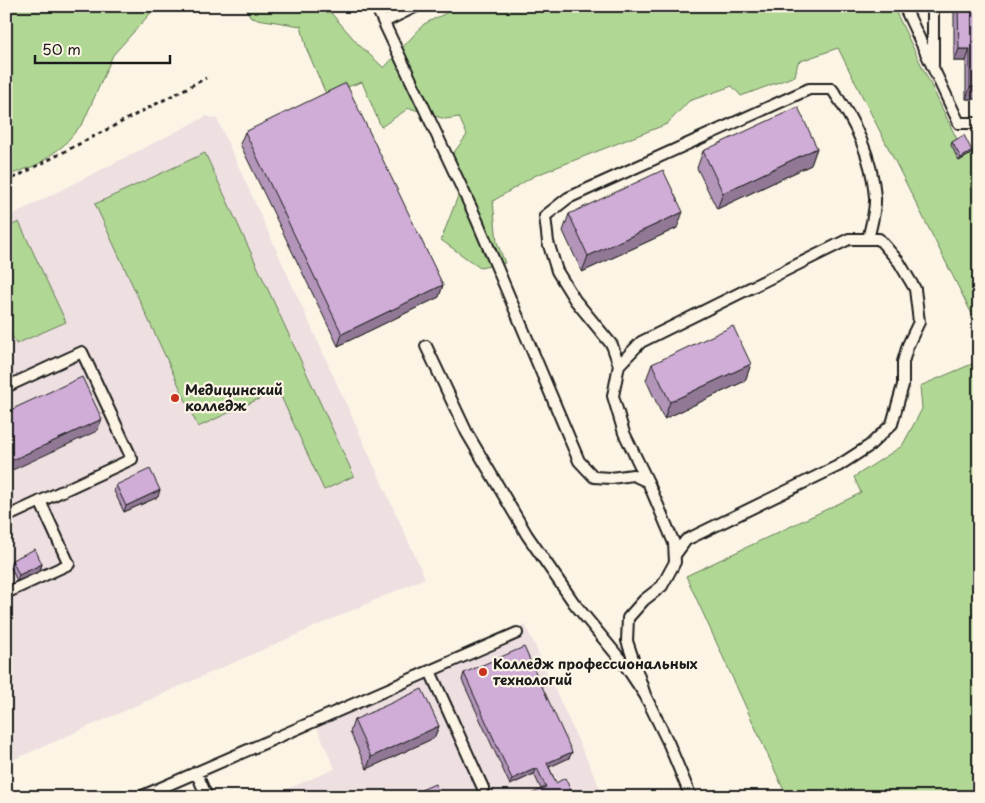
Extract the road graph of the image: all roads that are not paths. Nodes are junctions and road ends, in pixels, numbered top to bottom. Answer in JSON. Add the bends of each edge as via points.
{"nodes":[{"id":1,"x":376,"y":6,"type":"edge"},
{"id":2,"x":417,"y":6,"type":"edge"},
{"id":3,"x":904,"y":6,"type":"edge"},
{"id":4,"x":933,"y":6,"type":"edge"},
{"id":5,"x":384,"y":22,"type":"junction"},
{"id":6,"x":933,"y":69,"type":"junction"},
{"id":7,"x":979,"y":123,"type":"edge"},
{"id":8,"x":868,"y":239,"type":"junction"},
{"id":9,"x":426,"y":346,"type":"dead end"},
{"id":10,"x":619,"y":365,"type":"junction"},
{"id":11,"x":6,"y":386,"type":"edge"},
{"id":12,"x":648,"y":482,"type":"junction"},
{"id":13,"x":40,"y":501,"type":"junction"},
{"id":14,"x":6,"y":517,"type":"edge"},
{"id":15,"x":675,"y":555,"type":"junction"},
{"id":16,"x":6,"y":593,"type":"edge"},
{"id":17,"x":517,"y":633,"type":"dead end"},
{"id":18,"x":430,"y":671,"type":"junction"},
{"id":19,"x":645,"y":695,"type":"junction"},
{"id":20,"x":196,"y":772,"type":"junction"},
{"id":21,"x":483,"y":788,"type":"dead end"},
{"id":22,"x":140,"y":797,"type":"edge"},
{"id":23,"x":207,"y":797,"type":"edge"},
{"id":24,"x":691,"y":797,"type":"edge"}],
"edges":[{"from":1,"to":5,"type":"lane"},
{"from":2,"to":5,"type":"lane"},
{"from":3,"to":6,"type":"lane"},
{"from":4,"to":6,"type":"lane"},
{"from":5,"to":12,"type":"lane","via":[[476,218],[579,461],[594,477],[633,475]]},
{"from":6,"to":7,"type":"lane","via":[[958,123]]},
{"from":8,"to":10,"type":"lane","via":[[850,239],[641,342]]},
{"from":8,"to":10,"type":"lane","via":[[875,198],[868,156],[849,114],[832,89],[809,88],[568,198],[545,216],[548,242],[557,271],[574,300],[612,344]]},
{"from":8,"to":15,"type":"lane","via":[[879,239],[916,289],[918,322],[903,362],[904,385],[892,424],[869,446],[838,466],[686,540]]},
{"from":9,"to":19,"type":"lane","via":[[467,433],[527,535],[574,603]]},
{"from":10,"to":12,"type":"lane","via":[[613,396],[624,433]]},
{"from":11,"to":13,"type":"lane","via":[[82,352],[132,459]]},
{"from":12,"to":15,"type":"lane","via":[[674,543]]},
{"from":13,"to":14,"type":"lane"},
{"from":13,"to":16,"type":"lane","via":[[69,564]]},
{"from":15,"to":19,"type":"lane","via":[[676,562],[662,586],[628,618],[627,641]]},
{"from":17,"to":18,"type":"lane"},
{"from":18,"to":20,"type":"lane"},
{"from":18,"to":21,"type":"lane"},
{"from":19,"to":24,"type":"lane"},
{"from":20,"to":22,"type":"lane"},
{"from":20,"to":23,"type":"lane"}]}
